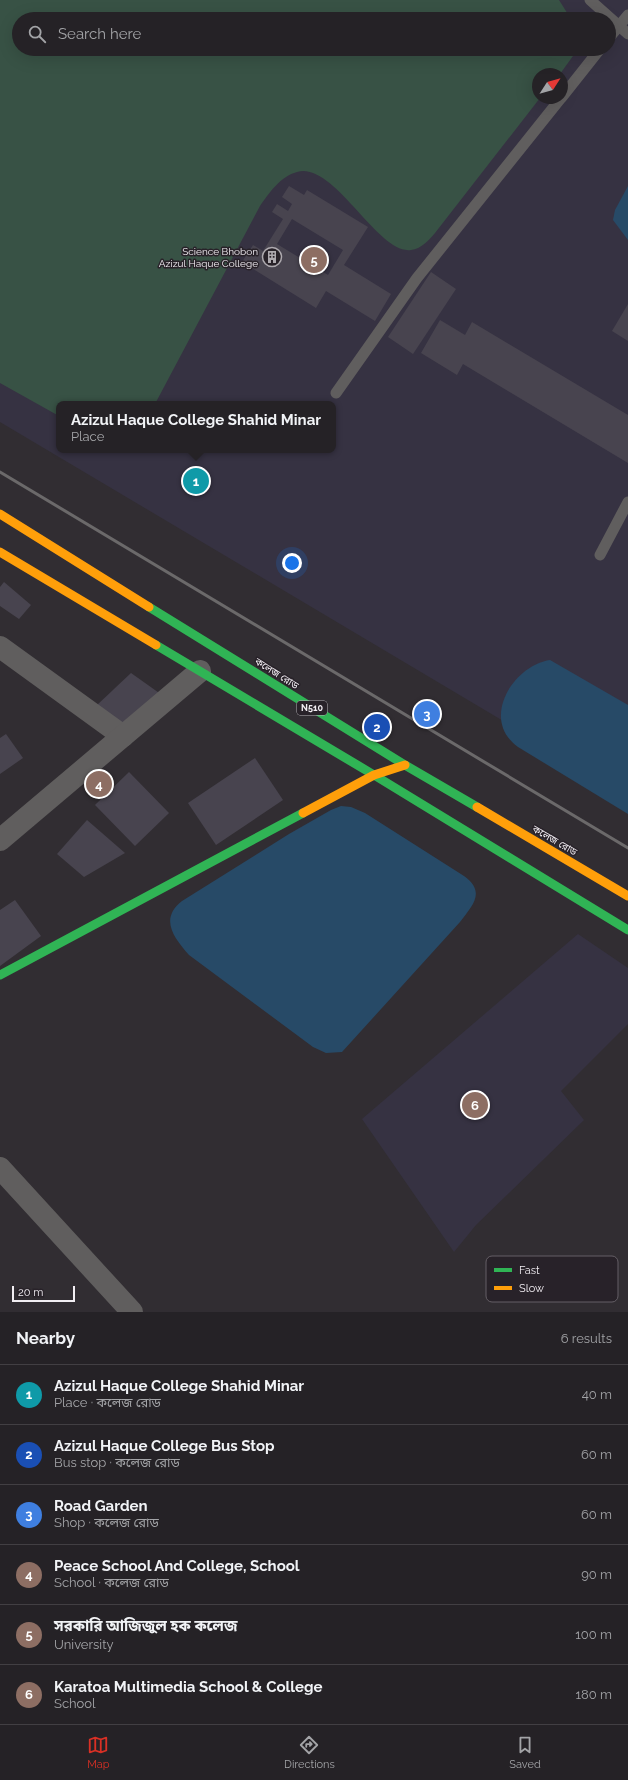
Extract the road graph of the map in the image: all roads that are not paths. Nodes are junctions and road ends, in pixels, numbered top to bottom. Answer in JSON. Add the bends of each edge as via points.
{"nodes":[{"id":1,"x":590,"y":0,"type":"edge"},
{"id":2,"x":603,"y":12,"type":"edge"},
{"id":3,"x":628,"y":15,"type":"edge"},
{"id":4,"x":616,"y":23,"type":"edge"},
{"id":5,"x":619,"y":26,"type":"junction"},
{"id":6,"x":616,"y":30,"type":"edge"},
{"id":7,"x":628,"y":34,"type":"edge"},
{"id":8,"x":594,"y":56,"type":"edge"},
{"id":9,"x":568,"y":88,"type":"edge"},
{"id":10,"x":555,"y":104,"type":"edge"},
{"id":11,"x":336,"y":393,"type":"dead end"},
{"id":12,"x":628,"y":502,"type":"edge"},
{"id":13,"x":0,"y":514,"type":"edge"},
{"id":14,"x":0,"y":552,"type":"edge"},
{"id":15,"x":600,"y":555,"type":"dead end"},
{"id":16,"x":0,"y":647,"type":"edge"},
{"id":17,"x":200,"y":671,"type":"junction"},
{"id":18,"x":123,"y":736,"type":"junction"},
{"id":19,"x":405,"y":765,"type":"junction"},
{"id":20,"x":374,"y":775,"type":"junction"},
{"id":21,"x":0,"y":840,"type":"edge"},
{"id":22,"x":628,"y":896,"type":"edge"},
{"id":23,"x":628,"y":930,"type":"edge"},
{"id":24,"x":0,"y":975,"type":"edge"},
{"id":25,"x":0,"y":1168,"type":"edge"},
{"id":26,"x":132,"y":1312,"type":"edge"}],
"edges":[{"from":1,"to":2,"type":"lane"},
{"from":3,"to":5,"type":"lane"},
{"from":4,"to":5,"type":"lane"},
{"from":5,"to":6,"type":"lane"},
{"from":5,"to":7,"type":"lane"},
{"from":8,"to":9,"type":"lane"},
{"from":10,"to":11,"type":"lane","via":[[417,278]]},
{"from":12,"to":15,"type":"lane"},
{"from":13,"to":19,"type":"main road","name":"কলেজ রোড","number":"N510"},
{"from":14,"to":17,"type":"main road","number":"N510"},
{"from":16,"to":18,"type":"street"},
{"from":17,"to":18,"type":"street"},
{"from":17,"to":20,"type":"main road","number":"N510"},
{"from":18,"to":21,"type":"street"},
{"from":19,"to":20,"type":"main road"},
{"from":19,"to":22,"type":"main road","name":"কলেজ রোড","number":"N510"},
{"from":20,"to":23,"type":"main road","number":"N510"},
{"from":20,"to":24,"type":"main road"},
{"from":25,"to":26,"type":"street"}]}
